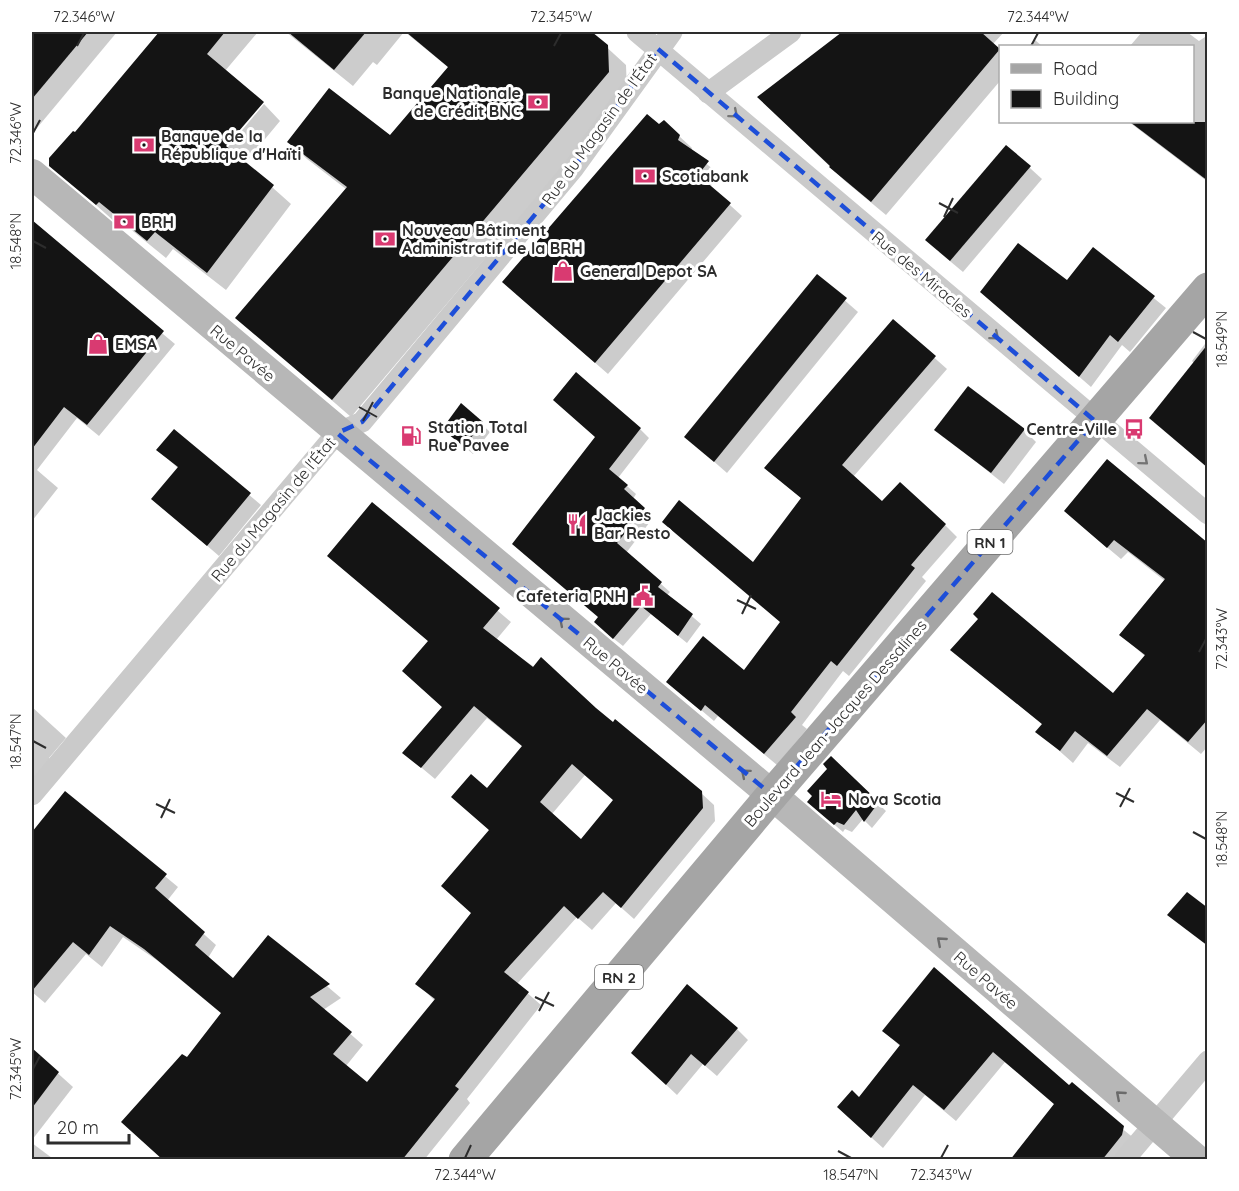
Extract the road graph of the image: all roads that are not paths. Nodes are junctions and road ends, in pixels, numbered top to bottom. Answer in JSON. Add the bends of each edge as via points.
{"nodes":[{"id":1,"x":638,"y":32,"type":"edge"},
{"id":2,"x":672,"y":32,"type":"edge"},
{"id":3,"x":791,"y":32,"type":"edge"},
{"id":4,"x":658,"y":49,"type":"junction"},
{"id":5,"x":708,"y":93,"type":"junction"},
{"id":6,"x":32,"y":174,"type":"edge"},
{"id":7,"x":1208,"y":289,"type":"edge"},
{"id":8,"x":1095,"y":421,"type":"junction"},
{"id":9,"x":337,"y":433,"type":"junction"},
{"id":10,"x":1208,"y":514,"type":"edge"},
{"id":11,"x":32,"y":795,"type":"edge"},
{"id":12,"x":772,"y":795,"type":"junction"},
{"id":13,"x":1208,"y":1061,"type":"edge"},
{"id":14,"x":1154,"y":1124,"type":"junction"},
{"id":15,"x":465,"y":1160,"type":"edge"},
{"id":16,"x":1124,"y":1160,"type":"edge"},
{"id":17,"x":1197,"y":1160,"type":"edge"}],
"edges":[{"from":1,"to":4,"type":"street","name":"Rue des Miracles"},
{"from":2,"to":4,"type":"street","name":"Rue du Magasin de l'État"},
{"from":3,"to":5,"type":"street"},
{"from":4,"to":5,"type":"street","name":"Rue des Miracles"},
{"from":4,"to":9,"type":"street","name":"Rue du Magasin de l'État","via":[[573,169],[362,422]]},
{"from":5,"to":8,"type":"street","name":"Rue des Miracles","one_way":true},
{"from":6,"to":9,"type":"main road","name":"Rue Pavée"},
{"from":7,"to":8,"type":"main road","name":"Boulevard Jean-Jacques Dessalines","number":"RN 1"},
{"from":8,"to":10,"type":"street","name":"Rue des Miracles","one_way":true},
{"from":8,"to":12,"type":"main road","name":"Boulevard Jean-Jacques Dessalines","number":"RN 1"},
{"from":9,"to":11,"type":"street","name":"Rue du Magasin de l'État"},
{"from":12,"to":9,"type":"main road","name":"Rue Pavée","one_way":true},
{"from":14,"to":12,"type":"main road","name":"Rue Pavée","one_way":true},
{"from":12,"to":15,"type":"main road","name":"Boulevard Jean-Jacques Dessalines","number":"RN 2"},
{"from":13,"to":14,"type":"street"},
{"from":14,"to":16,"type":"street"},
{"from":14,"to":17,"type":"main road","name":"Rue Pavée"}]}
